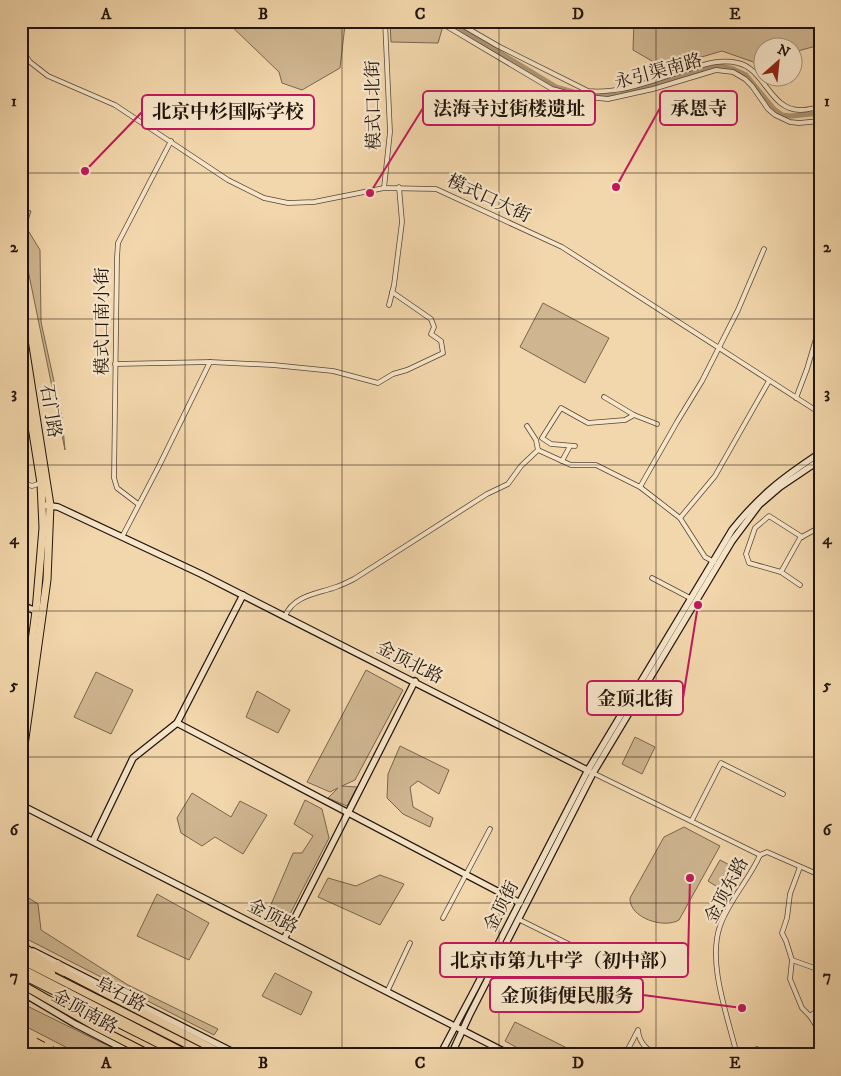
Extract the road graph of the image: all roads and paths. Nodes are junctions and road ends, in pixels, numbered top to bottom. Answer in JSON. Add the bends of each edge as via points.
{"nodes":[{"id":1,"x":385,"y":21,"type":"edge"},
{"id":2,"x":444,"y":21,"type":"edge"},
{"id":3,"x":455,"y":21,"type":"edge"},
{"id":4,"x":21,"y":49,"type":"edge"},
{"id":5,"x":820,"y":107,"type":"edge"},
{"id":6,"x":820,"y":121,"type":"edge"},
{"id":7,"x":171,"y":141,"type":"junction"},
{"id":8,"x":399,"y":187,"type":"junction"},
{"id":9,"x":384,"y":188,"type":"junction"},
{"id":10,"x":764,"y":249,"type":"dead end"},
{"id":11,"x":392,"y":292,"type":"junction"},
{"id":12,"x":389,"y":304,"type":"dead end"},
{"id":13,"x":21,"y":321,"type":"edge"},
{"id":14,"x":820,"y":324,"type":"edge"},
{"id":15,"x":719,"y":349,"type":"junction"},
{"id":16,"x":21,"y":358,"type":"edge"},
{"id":17,"x":210,"y":362,"type":"junction"},
{"id":18,"x":115,"y":364,"type":"junction"},
{"id":19,"x":769,"y":381,"type":"junction"},
{"id":20,"x":604,"y":397,"type":"dead end"},
{"id":21,"x":796,"y":398,"type":"junction"},
{"id":22,"x":820,"y":413,"type":"edge"},
{"id":23,"x":634,"y":415,"type":"junction"},
{"id":24,"x":657,"y":424,"type":"dead end"},
{"id":25,"x":527,"y":426,"type":"dead end"},
{"id":26,"x":570,"y":446,"type":"junction"},
{"id":27,"x":576,"y":446,"type":"dead end"},
{"id":28,"x":538,"y":450,"type":"junction"},
{"id":29,"x":820,"y":453,"type":"edge"},
{"id":30,"x":820,"y":460,"type":"edge"},
{"id":31,"x":562,"y":461,"type":"junction"},
{"id":32,"x":21,"y":482,"type":"edge"},
{"id":33,"x":42,"y":483,"type":"junction"},
{"id":34,"x":640,"y":487,"type":"junction"},
{"id":35,"x":138,"y":504,"type":"junction"},
{"id":36,"x":46,"y":505,"type":"junction"},
{"id":37,"x":680,"y":518,"type":"junction"},
{"id":38,"x":820,"y":527,"type":"edge"},
{"id":39,"x":802,"y":536,"type":"junction"},
{"id":40,"x":122,"y":537,"type":"junction"},
{"id":41,"x":715,"y":563,"type":"junction"},
{"id":42,"x":781,"y":572,"type":"junction"},
{"id":43,"x":652,"y":578,"type":"dead end"},
{"id":44,"x":800,"y":585,"type":"dead end"},
{"id":45,"x":243,"y":595,"type":"junction"},
{"id":46,"x":690,"y":598,"type":"junction"},
{"id":47,"x":21,"y":605,"type":"edge"},
{"id":48,"x":36,"y":611,"type":"junction"},
{"id":49,"x":285,"y":616,"type":"junction"},
{"id":50,"x":415,"y":681,"type":"junction"},
{"id":51,"x":177,"y":723,"type":"junction"},
{"id":52,"x":21,"y":724,"type":"edge"},
{"id":53,"x":21,"y":767,"type":"edge"},
{"id":54,"x":590,"y":771,"type":"junction"},
{"id":55,"x":783,"y":794,"type":"dead end"},
{"id":56,"x":21,"y":805,"type":"edge"},
{"id":57,"x":348,"y":812,"type":"junction"},
{"id":58,"x":692,"y":820,"type":"junction"},
{"id":59,"x":490,"y":829,"type":"dead end"},
{"id":60,"x":93,"y":841,"type":"junction"},
{"id":61,"x":760,"y":855,"type":"junction"},
{"id":62,"x":800,"y":867,"type":"junction"},
{"id":63,"x":815,"y":873,"type":"dead end"},
{"id":64,"x":465,"y":875,"type":"junction"},
{"id":65,"x":520,"y":903,"type":"junction"},
{"id":66,"x":443,"y":918,"type":"dead end"},
{"id":67,"x":518,"y":919,"type":"junction"},
{"id":68,"x":284,"y":939,"type":"junction"},
{"id":69,"x":410,"y":943,"type":"dead end"},
{"id":70,"x":21,"y":945,"type":"edge"},
{"id":71,"x":21,"y":952,"type":"edge"},
{"id":72,"x":593,"y":956,"type":"dead end"},
{"id":73,"x":21,"y":959,"type":"edge"},
{"id":74,"x":792,"y":960,"type":"junction"},
{"id":75,"x":46,"y":963,"type":"junction"},
{"id":76,"x":58,"y":964,"type":"junction"},
{"id":77,"x":21,"y":968,"type":"edge"},
{"id":78,"x":820,"y":970,"type":"edge"},
{"id":79,"x":66,"y":973,"type":"junction"},
{"id":80,"x":21,"y":975,"type":"edge"},
{"id":81,"x":55,"y":975,"type":"junction"},
{"id":82,"x":21,"y":984,"type":"edge"},
{"id":83,"x":21,"y":992,"type":"edge"},
{"id":84,"x":387,"y":992,"type":"junction"},
{"id":85,"x":820,"y":1009,"type":"edge"},
{"id":86,"x":810,"y":1016,"type":"junction"},
{"id":87,"x":455,"y":1026,"type":"junction"},
{"id":88,"x":462,"y":1030,"type":"junction"},
{"id":89,"x":820,"y":1032,"type":"edge"},
{"id":90,"x":757,"y":1049,"type":"dead end"},
{"id":91,"x":135,"y":1055,"type":"edge"},
{"id":92,"x":150,"y":1055,"type":"edge"},
{"id":93,"x":180,"y":1055,"type":"edge"},
{"id":94,"x":189,"y":1055,"type":"edge"},
{"id":95,"x":208,"y":1055,"type":"edge"},
{"id":96,"x":212,"y":1055,"type":"edge"},
{"id":97,"x":225,"y":1055,"type":"edge"},
{"id":98,"x":239,"y":1055,"type":"edge"},
{"id":99,"x":440,"y":1055,"type":"edge"},
{"id":100,"x":451,"y":1055,"type":"edge"},
{"id":101,"x":511,"y":1055,"type":"edge"},
{"id":102,"x":626,"y":1055,"type":"edge"},
{"id":103,"x":662,"y":1055,"type":"edge"},
{"id":104,"x":737,"y":1055,"type":"edge"},
{"id":105,"x":755,"y":1055,"type":"edge"}],
"edges":[{"from":1,"to":9,"type":"street","name":"模式口北街","via":[[390,132]]},
{"from":2,"to":6,"type":"street","name":"永引渠南路","via":[[446,26],[552,89],[578,96],[608,99],[716,70],[733,72],[745,79],[775,115],[790,122]]},
{"from":3,"to":5,"type":"street","via":[[588,91],[628,88],[718,61],[740,63],[754,72],[773,96],[788,108]]},
{"from":4,"to":7,"type":"street","name":"模式口大街","via":[[30,62],[48,76],[115,104]]},
{"from":7,"to":9,"type":"street","name":"模式口大街","via":[[228,180],[264,198],[288,203],[314,202]]},
{"from":7,"to":18,"type":"street","name":"模式口南小街","via":[[118,243]]},
{"from":8,"to":9,"type":"street","name":"模式口大街"},
{"from":8,"to":11,"type":"street","via":[[402,222]]},
{"from":8,"to":15,"type":"street","name":"模式口大街","via":[[436,189],[562,247]]},
{"from":10,"to":15,"type":"street"},
{"from":11,"to":12,"type":"street"},
{"from":11,"to":17,"type":"street","via":[[431,319],[434,327],[431,334],[441,342],[443,353],[378,383],[333,371]]},
{"from":13,"to":36,"type":"highway","name":"石门路"},
{"from":14,"to":21,"type":"street"},
{"from":15,"to":19,"type":"street","name":"模式口大街"},
{"from":15,"to":34,"type":"street"},
{"from":16,"to":33,"type":"highway","name":"石门路"},
{"from":17,"to":18,"type":"street"},
{"from":17,"to":35,"type":"street"},
{"from":18,"to":35,"type":"street","name":"模式口南小街","via":[[114,478],[117,488]]},
{"from":19,"to":21,"type":"street","name":"模式口大街"},
{"from":19,"to":37,"type":"street","via":[[715,476]]},
{"from":20,"to":23,"type":"street"},
{"from":21,"to":22,"type":"street","name":"模式口大街"},
{"from":23,"to":24,"type":"street"},
{"from":23,"to":26,"type":"street","via":[[625,420],[588,423],[561,408],[542,438],[551,444]]},
{"from":25,"to":28,"type":"street"},
{"from":26,"to":27,"type":"street"},
{"from":26,"to":31,"type":"street"},
{"from":28,"to":31,"type":"street"},
{"from":28,"to":49,"type":"street","via":[[508,484],[487,494],[354,579],[303,597],[290,607]]},
{"from":29,"to":41,"type":"street","via":[[786,475],[750,507],[732,530]]},
{"from":30,"to":41,"type":"street","via":[[759,505]]},
{"from":31,"to":34,"type":"street","via":[[571,465],[596,464]]},
{"from":32,"to":33,"type":"street","via":[[32,486]]},
{"from":33,"to":36,"type":"highway","name":"石门路"},
{"from":34,"to":37,"type":"street"},
{"from":35,"to":40,"type":"street"},
{"from":36,"to":40,"type":"street","name":"金顶北路","via":[[58,507]]},
{"from":36,"to":48,"type":"highway"},
{"from":36,"to":53,"type":"highway","via":[[47,580]]},
{"from":37,"to":41,"type":"street","via":[[705,557]]},
{"from":38,"to":39,"type":"street"},
{"from":39,"to":42,"type":"street"},
{"from":39,"to":42,"type":"street","via":[[770,516],[755,528],[746,554],[749,563]]},
{"from":40,"to":45,"type":"street","name":"金顶北路"},
{"from":41,"to":46,"type":"street"},
{"from":41,"to":54,"type":"street"},
{"from":42,"to":44,"type":"street"},
{"from":43,"to":46,"type":"street"},
{"from":45,"to":49,"type":"street","name":"金顶北路"},
{"from":45,"to":51,"type":"street"},
{"from":46,"to":54,"type":"street"},
{"from":47,"to":48,"type":"street"},
{"from":48,"to":52,"type":"highway"},
{"from":49,"to":50,"type":"street","name":"金顶北路"},
{"from":50,"to":54,"type":"street","name":"金顶北路"},
{"from":50,"to":57,"type":"street"},
{"from":51,"to":57,"type":"street"},
{"from":51,"to":60,"type":"street","via":[[133,758]]},
{"from":54,"to":58,"type":"street","name":"金顶北路"},
{"from":54,"to":65,"type":"street","name":"金顶街"},
{"from":54,"to":67,"type":"street","name":"金顶街"},
{"from":55,"to":58,"type":"street","via":[[721,763]]},
{"from":56,"to":60,"type":"street","name":"金顶路"},
{"from":57,"to":64,"type":"street"},
{"from":57,"to":68,"type":"street"},
{"from":58,"to":61,"type":"street","name":"金顶北路"},
{"from":59,"to":64,"type":"street"},
{"from":60,"to":68,"type":"street","name":"金顶路"},
{"from":61,"to":62,"type":"street","name":"金顶北路","via":[[767,852]]},
{"from":61,"to":104,"type":"street","name":"金顶东路","via":[[731,903],[720,926],[716,946],[716,973]]},
{"from":62,"to":63,"type":"street","name":"金顶北路"},
{"from":62,"to":74,"type":"street","via":[[790,894],[782,933]]},
{"from":64,"to":65,"type":"street"},
{"from":64,"to":66,"type":"street"},
{"from":65,"to":87,"type":"street","name":"金顶街"},
{"from":67,"to":72,"type":"street"},
{"from":67,"to":88,"type":"street","name":"金顶街"},
{"from":68,"to":84,"type":"street","name":"金顶路"},
{"from":69,"to":84,"type":"street"},
{"from":70,"to":75,"type":"highway"},
{"from":70,"to":76,"type":"street","name":"金顶南路"},
{"from":71,"to":75,"type":"main road"},
{"from":71,"to":81,"type":"main road"},
{"from":73,"to":81,"type":"main road","name":"金顶南路"},
{"from":73,"to":95,"type":"highway","name":"阜石路"},
{"from":74,"to":78,"type":"street"},
{"from":74,"to":86,"type":"street","via":[[790,979],[802,1008]]},
{"from":75,"to":79,"type":"highway"},
{"from":76,"to":79,"type":"highway"},
{"from":76,"to":98,"type":"street","name":"金顶南路"},
{"from":77,"to":94,"type":"highway","name":"阜石路"},
{"from":79,"to":97,"type":"highway"},
{"from":80,"to":93,"type":"main road","name":"金顶南路"},
{"from":81,"to":96,"type":"main road","name":"金顶南路"},
{"from":82,"to":92,"type":"highway"},
{"from":83,"to":91,"type":"street","name":"金顶南路"},
{"from":84,"to":87,"type":"street","name":"金顶路"},
{"from":85,"to":86,"type":"street"},
{"from":86,"to":89,"type":"street"},
{"from":87,"to":88,"type":"street","name":"金顶路"},
{"from":87,"to":99,"type":"street","name":"金顶街"},
{"from":88,"to":100,"type":"street","name":"金顶街"},
{"from":88,"to":101,"type":"street","name":"金顶路"},
{"from":90,"to":105,"type":"street"},
{"from":102,"to":103,"type":"street","via":[[638,1030],[645,1046],[652,1053]]}]}
